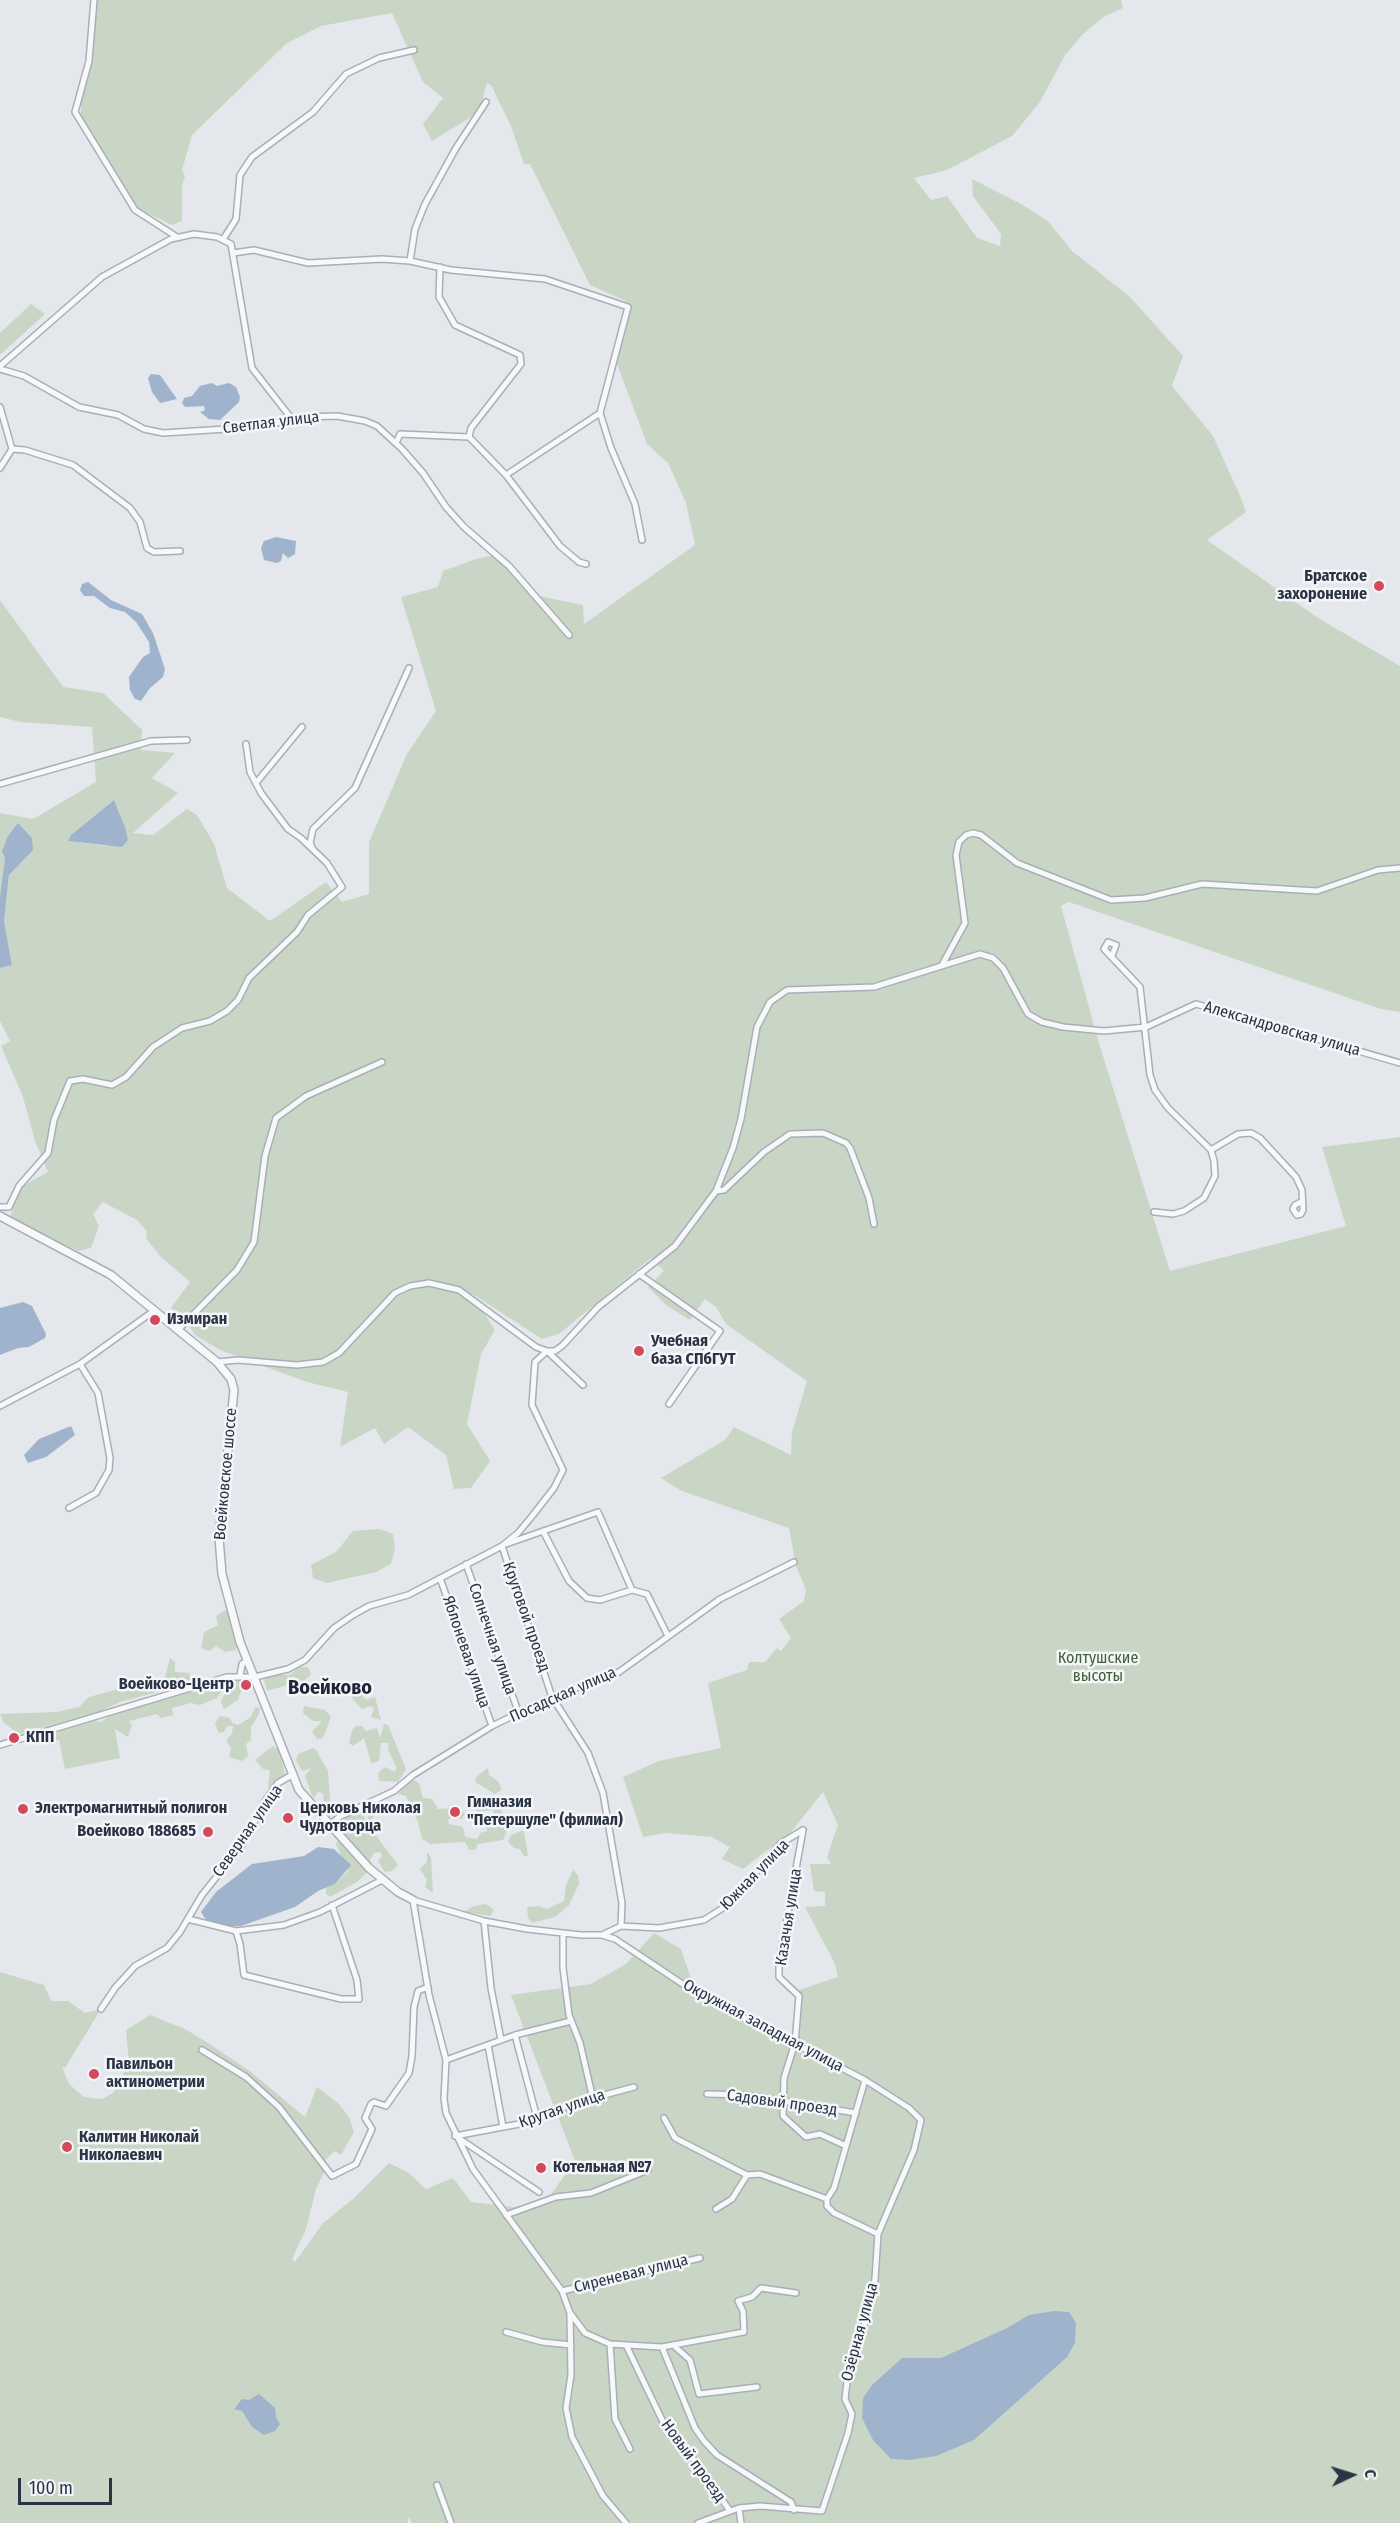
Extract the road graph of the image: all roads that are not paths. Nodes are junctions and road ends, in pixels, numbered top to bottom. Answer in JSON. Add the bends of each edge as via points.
{"nodes":[{"id":1,"x":94,"y":0,"type":"edge"},
{"id":2,"x":414,"y":50,"type":"dead end"},
{"id":3,"x":486,"y":102,"type":"dead end"},
{"id":4,"x":177,"y":237,"type":"junction"},
{"id":5,"x":224,"y":238,"type":"junction"},
{"id":6,"x":233,"y":253,"type":"junction"},
{"id":7,"x":410,"y":261,"type":"junction"},
{"id":8,"x":440,"y":267,"type":"junction"},
{"id":9,"x":0,"y":368,"type":"edge"},
{"id":10,"x":0,"y":407,"type":"edge"},
{"id":11,"x":600,"y":413,"type":"junction"},
{"id":12,"x":291,"y":418,"type":"junction"},
{"id":13,"x":469,"y":437,"type":"junction"},
{"id":14,"x":396,"y":443,"type":"junction"},
{"id":15,"x":12,"y":449,"type":"junction"},
{"id":16,"x":0,"y":468,"type":"edge"},
{"id":17,"x":506,"y":475,"type":"junction"},
{"id":18,"x":642,"y":540,"type":"dead end"},
{"id":19,"x":180,"y":551,"type":"dead end"},
{"id":20,"x":586,"y":564,"type":"dead end"},
{"id":21,"x":569,"y":635,"type":"dead end"},
{"id":22,"x":409,"y":669,"type":"dead end"},
{"id":23,"x":302,"y":727,"type":"dead end"},
{"id":24,"x":187,"y":740,"type":"dead end"},
{"id":25,"x":246,"y":744,"type":"dead end"},
{"id":26,"x":256,"y":783,"type":"junction"},
{"id":27,"x":0,"y":784,"type":"edge"},
{"id":28,"x":313,"y":848,"type":"junction"},
{"id":29,"x":1400,"y":868,"type":"edge"},
{"id":30,"x":1112,"y":956,"type":"dead end"},
{"id":31,"x":942,"y":965,"type":"junction"},
{"id":32,"x":1146,"y":1027,"type":"junction"},
{"id":33,"x":382,"y":1062,"type":"dead end"},
{"id":34,"x":1400,"y":1063,"type":"edge"},
{"id":35,"x":1211,"y":1150,"type":"junction"},
{"id":36,"x":716,"y":1191,"type":"junction"},
{"id":37,"x":1301,"y":1202,"type":"dead end"},
{"id":38,"x":0,"y":1206,"type":"edge"},
{"id":39,"x":1154,"y":1212,"type":"dead end"},
{"id":40,"x":0,"y":1216,"type":"edge"},
{"id":41,"x":874,"y":1224,"type":"dead end"},
{"id":42,"x":639,"y":1275,"type":"junction"},
{"id":43,"x":155,"y":1310,"type":"junction"},
{"id":44,"x":178,"y":1329,"type":"junction"},
{"id":45,"x":547,"y":1352,"type":"junction"},
{"id":46,"x":217,"y":1362,"type":"junction"},
{"id":47,"x":80,"y":1364,"type":"junction"},
{"id":48,"x":582,"y":1385,"type":"dead end"},
{"id":49,"x":669,"y":1404,"type":"dead end"},
{"id":50,"x":0,"y":1406,"type":"edge"},
{"id":51,"x":69,"y":1508,"type":"dead end"},
{"id":52,"x":543,"y":1531,"type":"junction"},
{"id":53,"x":502,"y":1546,"type":"junction"},
{"id":54,"x":794,"y":1562,"type":"dead end"},
{"id":55,"x":466,"y":1564,"type":"junction"},
{"id":56,"x":440,"y":1578,"type":"junction"},
{"id":57,"x":632,"y":1590,"type":"junction"},
{"id":58,"x":668,"y":1636,"type":"junction"},
{"id":59,"x":247,"y":1661,"type":"junction"},
{"id":60,"x":240,"y":1676,"type":"junction"},
{"id":61,"x":255,"y":1677,"type":"junction"},
{"id":62,"x":552,"y":1697,"type":"junction"},
{"id":63,"x":519,"y":1714,"type":"junction"},
{"id":64,"x":492,"y":1726,"type":"junction"},
{"id":65,"x":0,"y":1745,"type":"edge"},
{"id":66,"x":292,"y":1775,"type":"junction"},
{"id":67,"x":330,"y":1825,"type":"junction"},
{"id":68,"x":803,"y":1830,"type":"joint"},
{"id":69,"x":382,"y":1880,"type":"junction"},
{"id":70,"x":413,"y":1900,"type":"junction"},
{"id":71,"x":332,"y":1905,"type":"junction"},
{"id":72,"x":188,"y":1919,"type":"junction"},
{"id":73,"x":484,"y":1921,"type":"junction"},
{"id":74,"x":621,"y":1926,"type":"junction"},
{"id":75,"x":236,"y":1931,"type":"junction"},
{"id":76,"x":563,"y":1933,"type":"junction"},
{"id":77,"x":602,"y":1935,"type":"junction"},
{"id":78,"x":428,"y":1987,"type":"junction"},
{"id":79,"x":101,"y":2009,"type":"dead end"},
{"id":80,"x":571,"y":2021,"type":"junction"},
{"id":81,"x":515,"y":2036,"type":"junction"},
{"id":82,"x":501,"y":2040,"type":"junction"},
{"id":83,"x":795,"y":2043,"type":"junction"},
{"id":84,"x":488,"y":2045,"type":"junction"},
{"id":85,"x":202,"y":2050,"type":"dead end"},
{"id":86,"x":446,"y":2060,"type":"junction"},
{"id":87,"x":865,"y":2080,"type":"junction"},
{"id":88,"x":634,"y":2087,"type":"dead end"},
{"id":89,"x":707,"y":2094,"type":"dead end"},
{"id":90,"x":593,"y":2098,"type":"junction"},
{"id":91,"x":783,"y":2102,"type":"junction"},
{"id":92,"x":856,"y":2114,"type":"junction"},
{"id":93,"x":537,"y":2118,"type":"junction"},
{"id":94,"x":664,"y":2118,"type":"dead end"},
{"id":95,"x":921,"y":2120,"type":"joint"},
{"id":96,"x":503,"y":2127,"type":"junction"},
{"id":97,"x":455,"y":2136,"type":"junction"},
{"id":98,"x":844,"y":2145,"type":"junction"},
{"id":99,"x":648,"y":2170,"type":"dead end"},
{"id":100,"x":747,"y":2175,"type":"junction"},
{"id":101,"x":539,"y":2192,"type":"dead end"},
{"id":102,"x":827,"y":2199,"type":"junction"},
{"id":103,"x":716,"y":2209,"type":"dead end"},
{"id":104,"x":508,"y":2217,"type":"junction"},
{"id":105,"x":878,"y":2234,"type":"junction"},
{"id":106,"x":700,"y":2258,"type":"dead end"},
{"id":107,"x":562,"y":2291,"type":"junction"},
{"id":108,"x":796,"y":2293,"type":"dead end"},
{"id":109,"x":570,"y":2313,"type":"junction"},
{"id":110,"x":506,"y":2332,"type":"dead end"},
{"id":111,"x":610,"y":2344,"type":"junction"},
{"id":112,"x":571,"y":2345,"type":"junction"},
{"id":113,"x":626,"y":2345,"type":"junction"},
{"id":114,"x":674,"y":2345,"type":"junction"},
{"id":115,"x":662,"y":2348,"type":"junction"},
{"id":116,"x":757,"y":2387,"type":"dead end"},
{"id":117,"x":630,"y":2449,"type":"dead end"},
{"id":118,"x":437,"y":2485,"type":"dead end"},
{"id":119,"x":739,"y":2508,"type":"junction"},
{"id":120,"x":794,"y":2510,"type":"junction"},
{"id":121,"x":730,"y":2511,"type":"junction"},
{"id":122,"x":451,"y":2523,"type":"edge"},
{"id":123,"x":626,"y":2523,"type":"edge"},
{"id":124,"x":698,"y":2523,"type":"edge"},
{"id":125,"x":741,"y":2523,"type":"edge"}],
"edges":[{"from":1,"to":4,"type":"street","via":[[89,61],[75,112],[135,210]]},
{"from":2,"to":5,"type":"street","via":[[379,58],[346,74],[313,112],[252,157],[240,175],[236,219]]},
{"from":3,"to":7,"type":"street","via":[[425,204],[415,229]]},
{"from":4,"to":5,"type":"street","via":[[194,234]]},
{"from":4,"to":9,"type":"street","via":[[147,250],[90,286]]},
{"from":5,"to":6,"type":"street"},
{"from":6,"to":7,"type":"street","via":[[254,250],[308,263]]},
{"from":6,"to":12,"type":"street","via":[[252,368]]},
{"from":7,"to":8,"type":"street"},
{"from":8,"to":11,"type":"street","via":[[545,279],[628,308]]},
{"from":8,"to":13,"type":"street","via":[[439,297],[455,325],[520,355],[521,364],[471,428]]},
{"from":9,"to":12,"type":"street","name":"Светлая улица","via":[[24,376],[79,407],[118,415],[144,429],[164,433],[258,427]]},
{"from":10,"to":15,"type":"street"},
{"from":11,"to":17,"type":"street"},
{"from":11,"to":18,"type":"street","via":[[634,504]]},
{"from":12,"to":14,"type":"street","name":"Светлая улица","via":[[337,416],[365,421]]},
{"from":13,"to":14,"type":"street","via":[[400,434]]},
{"from":13,"to":17,"type":"street"},
{"from":14,"to":21,"type":"street","name":"Светлая улица","via":[[464,527],[509,566]]},
{"from":15,"to":16,"type":"street"},
{"from":15,"to":19,"type":"street","via":[[73,465],[130,508],[140,522],[147,549]]},
{"from":17,"to":20,"type":"street","via":[[560,546]]},
{"from":22,"to":28,"type":"street","via":[[355,788],[313,829]]},
{"from":23,"to":26,"type":"street"},
{"from":24,"to":27,"type":"street","via":[[152,741]]},
{"from":25,"to":26,"type":"street","via":[[250,772]]},
{"from":26,"to":28,"type":"street","via":[[288,829]]},
{"from":28,"to":38,"type":"street","via":[[342,887],[308,915],[297,932],[249,978],[238,1000],[227,1011],[210,1021],[182,1028],[153,1047],[126,1077],[112,1084],[84,1078],[70,1081],[54,1119],[48,1153],[19,1186],[9,1207]]},
{"from":29,"to":31,"type":"street","via":[[1378,870],[1317,891],[1202,884],[1145,898],[1111,900],[1026,868],[973,833],[959,842],[956,855],[965,923]]},
{"from":30,"to":32,"type":"street","via":[[1140,987]]},
{"from":31,"to":32,"type":"street","name":"Александровская улица","via":[[980,954],[993,958],[1010,978],[1028,1014],[1042,1022],[1096,1031]]},
{"from":31,"to":36,"type":"street","name":"Александровская улица","via":[[874,987],[797,988],[776,996],[757,1027],[741,1119]]},
{"from":32,"to":34,"type":"street","name":"Александровская улица","via":[[1196,1004]]},
{"from":32,"to":35,"type":"street","via":[[1155,1090]]},
{"from":33,"to":44,"type":"street","via":[[306,1096],[276,1118],[265,1156],[254,1242],[237,1270]]},
{"from":35,"to":37,"type":"street","via":[[1238,1134],[1251,1133],[1260,1138],[1296,1178],[1302,1190]]},
{"from":35,"to":39,"type":"street","via":[[1215,1176],[1204,1198],[1173,1215]]},
{"from":36,"to":41,"type":"street","via":[[724,1190],[764,1152],[790,1134],[823,1133],[850,1148],[869,1198]]},
{"from":36,"to":42,"type":"street","via":[[675,1246]]},
{"from":40,"to":43,"type":"street","name":"Воейковское шоссе","via":[[111,1275]]},
{"from":42,"to":45,"type":"street","via":[[598,1307],[563,1345]]},
{"from":42,"to":49,"type":"street","via":[[720,1331]]},
{"from":43,"to":44,"type":"street","name":"Воейковское шоссе"},
{"from":43,"to":47,"type":"street"},
{"from":44,"to":46,"type":"street","name":"Воейковское шоссе"},
{"from":45,"to":46,"type":"street","via":[[459,1290],[429,1283],[395,1293],[339,1353],[323,1362]]},
{"from":45,"to":48,"type":"street"},
{"from":45,"to":53,"type":"street","via":[[535,1362],[532,1405],[563,1470],[554,1488],[518,1533]]},
{"from":46,"to":59,"type":"street","name":"Воейковское шоссе","via":[[231,1379],[234,1390],[220,1529],[222,1575]]},
{"from":47,"to":50,"type":"street"},
{"from":47,"to":51,"type":"street","via":[[98,1393],[110,1458],[109,1470],[96,1493]]},
{"from":52,"to":53,"type":"street","name":"Круговой проезд"},
{"from":52,"to":57,"type":"street","via":[[569,1581],[587,1598],[600,1600]]},
{"from":52,"to":57,"type":"street","name":"Круговой проезд","via":[[598,1512]]},
{"from":53,"to":55,"type":"street"},
{"from":53,"to":62,"type":"street","name":"Круговой проезд"},
{"from":54,"to":58,"type":"street","name":"Посадская улица","via":[[720,1599]]},
{"from":55,"to":56,"type":"street"},
{"from":55,"to":63,"type":"street","name":"Солнечная улица"},
{"from":56,"to":61,"type":"street","via":[[408,1595],[352,1615],[297,1665]]},
{"from":56,"to":64,"type":"street","name":"Яблоневая улица"},
{"from":57,"to":58,"type":"street","name":"Круговой проезд","via":[[646,1594]]},
{"from":58,"to":62,"type":"street","name":"Посадская улица","via":[[619,1672]]},
{"from":59,"to":60,"type":"street","via":[[242,1664]]},
{"from":59,"to":61,"type":"street","name":"Воейковское шоссе"},
{"from":60,"to":61,"type":"street"},
{"from":60,"to":65,"type":"street"},
{"from":61,"to":66,"type":"street","name":"Воейковское шоссе"},
{"from":62,"to":63,"type":"street","name":"Посадская улица"},
{"from":62,"to":74,"type":"street","name":"Круговой проезд","via":[[588,1753],[603,1793],[622,1903]]},
{"from":63,"to":64,"type":"street","name":"Посадская улица"},
{"from":64,"to":67,"type":"street","name":"Посадская улица","via":[[394,1791]]},
{"from":66,"to":67,"type":"street","name":"Воейковское шоссе","via":[[308,1804]]},
{"from":66,"to":72,"type":"street","name":"Северная улица","via":[[278,1783],[267,1798],[242,1845]]},
{"from":67,"to":69,"type":"street","name":"Воейковское шоссе"},
{"from":68,"to":74,"type":"street","name":"Южная улица","via":[[780,1844],[729,1904],[704,1920],[658,1928]]},
{"from":68,"to":83,"type":"street","name":"Казачья улица","via":[[779,1963],[780,1977],[800,1996]]},
{"from":69,"to":70,"type":"street","name":"Воейковское шоссе"},
{"from":69,"to":71,"type":"street"},
{"from":70,"to":73,"type":"street"},
{"from":70,"to":78,"type":"street"},
{"from":71,"to":75,"type":"street","via":[[284,1925]]},
{"from":71,"to":75,"type":"street","via":[[357,1980],[358,1999],[341,2000],[244,1976]]},
{"from":72,"to":75,"type":"street"},
{"from":72,"to":79,"type":"street","name":"Северная улица","via":[[167,1948],[135,1966]]},
{"from":73,"to":76,"type":"street"},
{"from":73,"to":82,"type":"street"},
{"from":74,"to":77,"type":"street"},
{"from":76,"to":77,"type":"street"},
{"from":76,"to":80,"type":"street"},
{"from":77,"to":83,"type":"street","name":"Окружная западная улица","via":[[615,1939],[696,1993]]},
{"from":78,"to":85,"type":"street","via":[[418,1992],[414,2007],[409,2073],[386,2106],[371,2104],[365,2118],[372,2129],[356,2164],[332,2175],[279,2107],[246,2077]]},
{"from":78,"to":86,"type":"street"},
{"from":80,"to":81,"type":"street"},
{"from":80,"to":90,"type":"street"},
{"from":81,"to":82,"type":"street"},
{"from":81,"to":93,"type":"street"},
{"from":82,"to":84,"type":"street"},
{"from":83,"to":87,"type":"street","name":"Окружная западная улица"},
{"from":83,"to":91,"type":"street","name":"Казачья улица","via":[[784,2078]]},
{"from":84,"to":86,"type":"street"},
{"from":84,"to":96,"type":"street"},
{"from":86,"to":97,"type":"street","via":[[444,2099]]},
{"from":87,"to":92,"type":"street"},
{"from":87,"to":95,"type":"street","name":"Окружная западная улица"},
{"from":88,"to":90,"type":"street","name":"Крутая улица"},
{"from":89,"to":91,"type":"street","name":"Садовый проезд"},
{"from":90,"to":93,"type":"street","name":"Крутая улица"},
{"from":91,"to":92,"type":"street","name":"Садовый проезд"},
{"from":91,"to":98,"type":"street","via":[[783,2116],[806,2137],[820,2133]]},
{"from":92,"to":98,"type":"street"},
{"from":93,"to":96,"type":"street","name":"Крутая улица"},
{"from":94,"to":100,"type":"street","via":[[675,2138]]},
{"from":95,"to":105,"type":"street","name":"Озёрная улица","via":[[914,2150]]},
{"from":96,"to":97,"type":"street","name":"Крутая улица"},
{"from":97,"to":101,"type":"street"},
{"from":97,"to":104,"type":"street","via":[[473,2169]]},
{"from":98,"to":102,"type":"street","via":[[834,2188]]},
{"from":99,"to":104,"type":"street","via":[[591,2193],[556,2198]]},
{"from":100,"to":102,"type":"street","via":[[760,2174]]},
{"from":100,"to":103,"type":"street","via":[[732,2199]]},
{"from":102,"to":105,"type":"street","via":[[827,2206],[834,2213]]},
{"from":104,"to":107,"type":"street"},
{"from":105,"to":120,"type":"street","name":"Озёрная улица","via":[[868,2313],[848,2373],[845,2399],[852,2414],[848,2433],[822,2511]]},
{"from":106,"to":107,"type":"street","name":"Сиреневая улица"},
{"from":107,"to":109,"type":"street"},
{"from":108,"to":114,"type":"street","via":[[761,2288],[752,2297],[738,2301],[743,2311],[744,2332]]},
{"from":109,"to":111,"type":"street","via":[[585,2333]]},
{"from":109,"to":112,"type":"street"},
{"from":110,"to":112,"type":"street"},
{"from":111,"to":113,"type":"street"},
{"from":111,"to":117,"type":"street","via":[[615,2419]]},
{"from":112,"to":123,"type":"street","via":[[566,2408],[572,2437],[603,2496]]},
{"from":113,"to":115,"type":"street"},
{"from":113,"to":121,"type":"street","name":"Новый проезд","via":[[665,2426]]},
{"from":114,"to":115,"type":"street"},
{"from":114,"to":116,"type":"street","via":[[690,2360],[699,2394]]},
{"from":115,"to":120,"type":"street","via":[[704,2441],[717,2455],[791,2502]]},
{"from":118,"to":122,"type":"street"},
{"from":119,"to":120,"type":"street"},
{"from":119,"to":121,"type":"street"},
{"from":119,"to":125,"type":"street"},
{"from":121,"to":124,"type":"street"}]}
